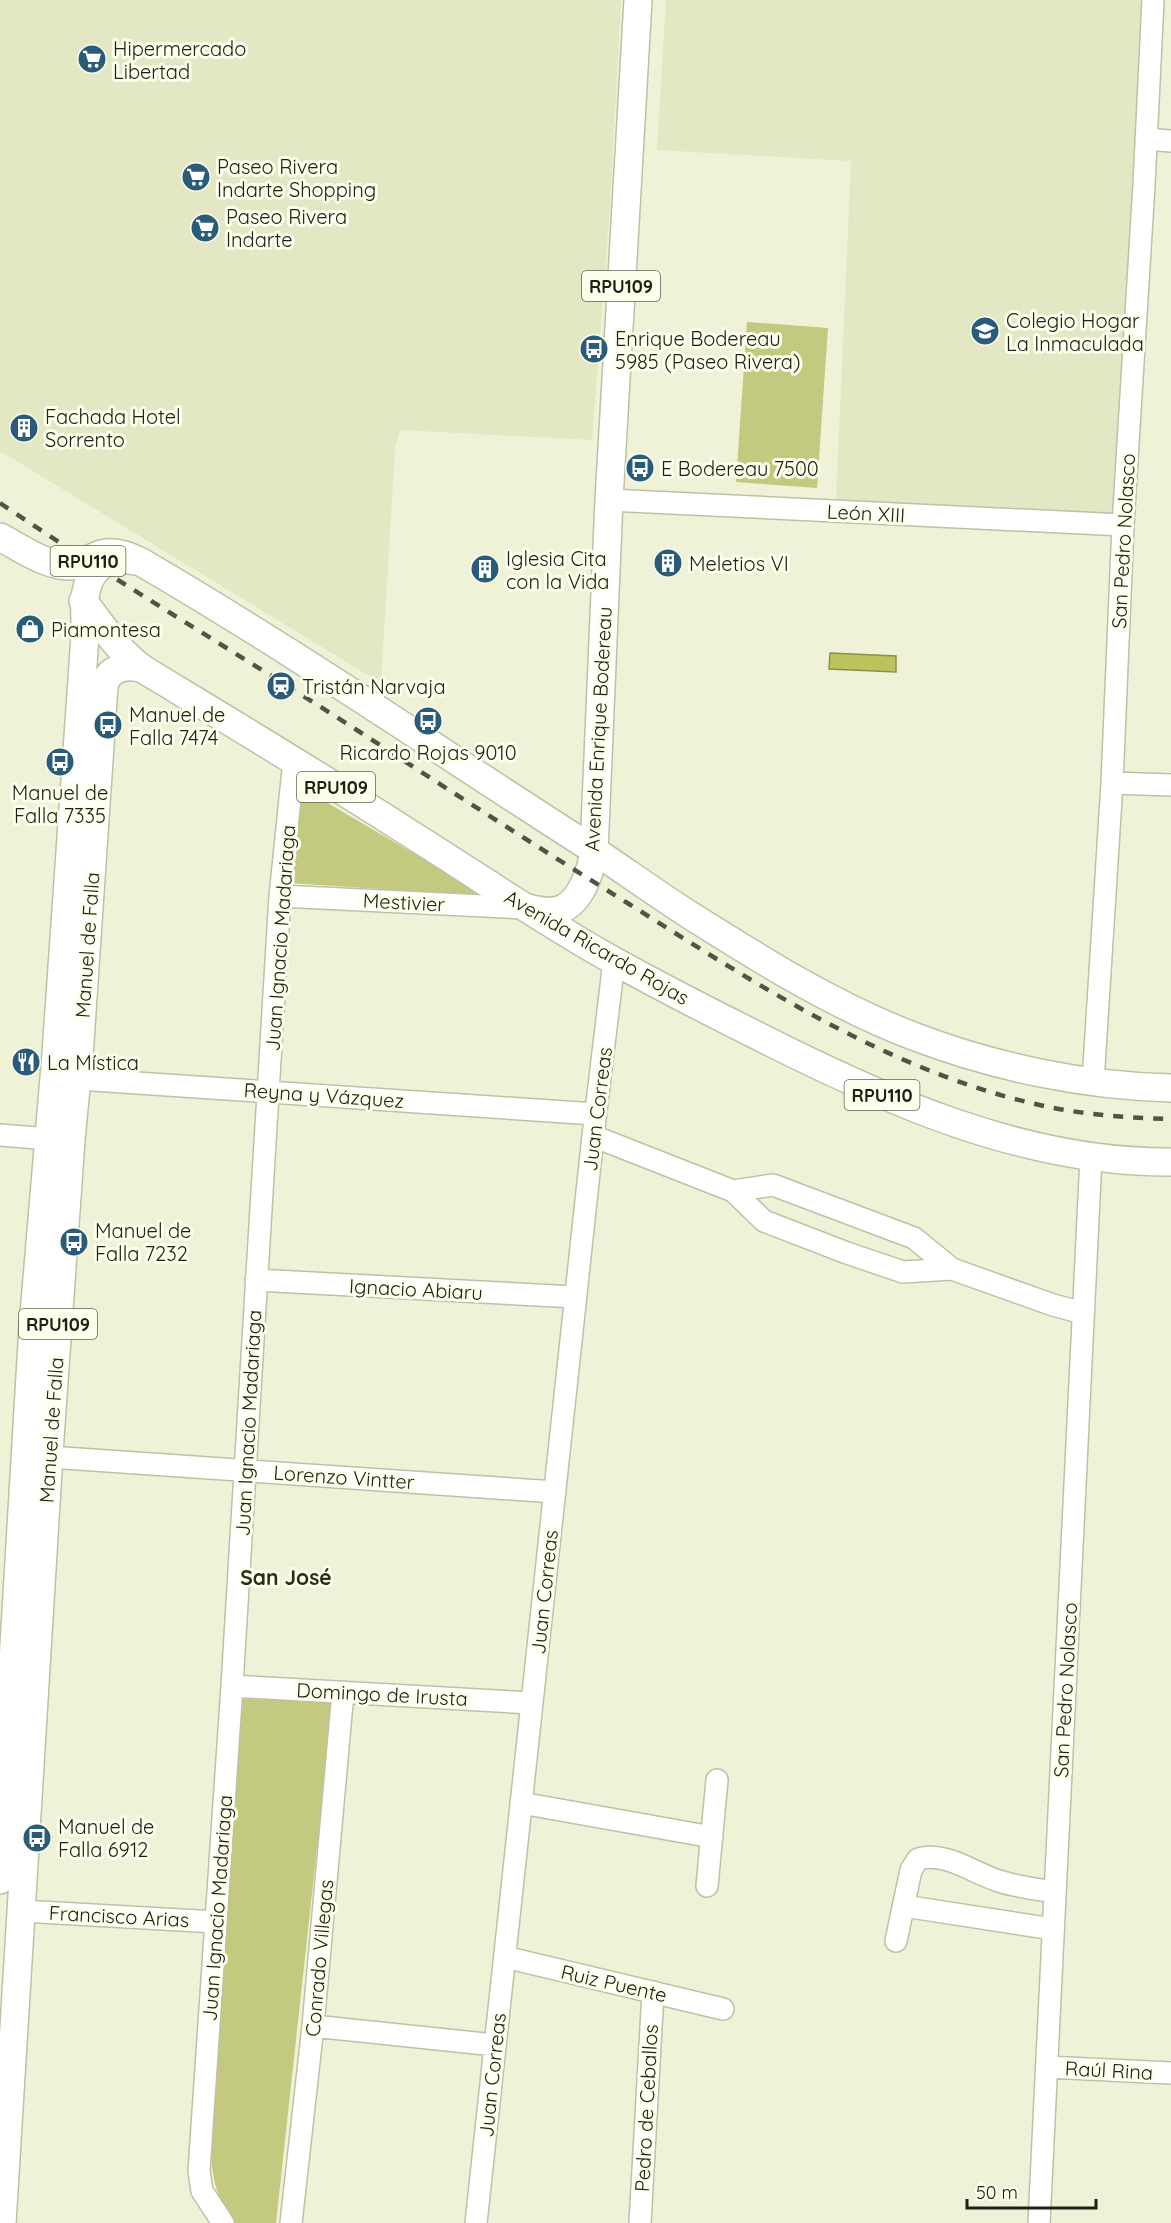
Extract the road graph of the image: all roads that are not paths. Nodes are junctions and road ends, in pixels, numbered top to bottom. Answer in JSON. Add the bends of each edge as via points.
{"nodes":[{"id":1,"x":638,"y":0,"type":"edge"},
{"id":2,"x":1153,"y":0,"type":"edge"},
{"id":3,"x":1146,"y":139,"type":"junction"},
{"id":4,"x":1171,"y":141,"type":"edge"},
{"id":5,"x":609,"y":500,"type":"junction"},
{"id":6,"x":1123,"y":525,"type":"junction"},
{"id":7,"x":0,"y":537,"type":"edge"},
{"id":8,"x":33,"y":555,"type":"junction"},
{"id":9,"x":141,"y":562,"type":"junction"},
{"id":10,"x":85,"y":604,"type":"junction"},
{"id":11,"x":143,"y":669,"type":"junction"},
{"id":12,"x":294,"y":760,"type":"junction"},
{"id":13,"x":1112,"y":783,"type":"junction"},
{"id":14,"x":1171,"y":785,"type":"edge"},
{"id":15,"x":594,"y":851,"type":"junction"},
{"id":16,"x":280,"y":896,"type":"junction"},
{"id":17,"x":527,"y":908,"type":"junction"},
{"id":18,"x":614,"y":962,"type":"junction"},
{"id":19,"x":65,"y":1078,"type":"junction"},
{"id":20,"x":1093,"y":1082,"type":"junction"},
{"id":21,"x":1171,"y":1088,"type":"edge"},
{"id":22,"x":269,"y":1091,"type":"junction"},
{"id":23,"x":595,"y":1114,"type":"junction"},
{"id":24,"x":0,"y":1135,"type":"edge"},
{"id":25,"x":593,"y":1136,"type":"junction"},
{"id":26,"x":59,"y":1139,"type":"junction"},
{"id":27,"x":1091,"y":1157,"type":"junction"},
{"id":28,"x":1171,"y":1162,"type":"edge"},
{"id":29,"x":733,"y":1191,"type":"junction"},
{"id":30,"x":952,"y":1269,"type":"junction"},
{"id":31,"x":256,"y":1280,"type":"junction"},
{"id":32,"x":575,"y":1297,"type":"junction"},
{"id":33,"x":1083,"y":1313,"type":"junction"},
{"id":34,"x":37,"y":1456,"type":"junction"},
{"id":35,"x":245,"y":1470,"type":"junction"},
{"id":36,"x":555,"y":1492,"type":"junction"},
{"id":37,"x":6,"y":1675,"type":"edge"},
{"id":38,"x":232,"y":1686,"type":"junction"},
{"id":39,"x":343,"y":1692,"type":"junction"},
{"id":40,"x":531,"y":1703,"type":"junction"},
{"id":41,"x":717,"y":1780,"type":"dead end"},
{"id":42,"x":521,"y":1803,"type":"junction"},
{"id":43,"x":712,"y":1837,"type":"junction"},
{"id":44,"x":0,"y":1880,"type":"edge"},
{"id":45,"x":706,"y":1886,"type":"dead end"},
{"id":46,"x":1055,"y":1892,"type":"junction"},
{"id":47,"x":904,"y":1906,"type":"junction"},
{"id":48,"x":22,"y":1920,"type":"junction"},
{"id":49,"x":216,"y":1922,"type":"junction"},
{"id":50,"x":1053,"y":1929,"type":"junction"},
{"id":51,"x":896,"y":1941,"type":"dead end"},
{"id":52,"x":505,"y":1957,"type":"junction"},
{"id":53,"x":653,"y":1992,"type":"junction"},
{"id":54,"x":723,"y":2009,"type":"dead end"},
{"id":55,"x":313,"y":2026,"type":"junction"},
{"id":56,"x":0,"y":2029,"type":"edge"},
{"id":57,"x":495,"y":2045,"type":"junction"},
{"id":58,"x":1047,"y":2067,"type":"junction"},
{"id":59,"x":1171,"y":2073,"type":"edge"},
{"id":60,"x":2,"y":2223,"type":"edge"},
{"id":61,"x":223,"y":2223,"type":"edge"},
{"id":62,"x":291,"y":2223,"type":"edge"},
{"id":63,"x":476,"y":2223,"type":"edge"},
{"id":64,"x":640,"y":2223,"type":"edge"},
{"id":65,"x":1039,"y":2223,"type":"edge"}],
"edges":[{"from":1,"to":5,"type":"main road","name":"Avenida Enrique Bodereau","number":"RPU109"},
{"from":2,"to":3,"type":"street","name":"San Pedro Nolasco"},
{"from":3,"to":4,"type":"street"},
{"from":3,"to":6,"type":"street","name":"San Pedro Nolasco"},
{"from":5,"to":6,"type":"street","name":"León XIII"},
{"from":5,"to":15,"type":"main road","name":"Avenida Enrique Bodereau","number":"RPU109"},
{"from":6,"to":13,"type":"street","name":"San Pedro Nolasco"},
{"from":7,"to":8,"type":"main road","name":"Avenida Ricardo Rojas","number":"RPU110"},
{"from":8,"to":9,"type":"main road","name":"Avenida Ricardo Rojas","number":"RPU110","via":[[65,566],[79,565],[109,553]]},
{"from":8,"to":10,"type":"main road","name":"Avenida Ricardo Rojas","number":"RPU110"},
{"from":9,"to":10,"type":"main road","number":"RPU109","via":[[117,559],[102,565],[87,586]]},
{"from":9,"to":15,"type":"main road","name":"Avenida Ricardo Rojas"},
{"from":10,"to":11,"type":"main road","name":"Avenida Ricardo Rojas","number":"RPU110","via":[[113,642]]},
{"from":10,"to":19,"type":"main road","name":"Manuel de Falla","number":"RPU109"},
{"from":11,"to":12,"type":"main road","name":"Avenida Ricardo Rojas","number":"RPU109"},
{"from":11,"to":19,"type":"main road","name":"Manuel de Falla","number":"RPU109","via":[[130,666],[116,670],[105,680]]},
{"from":12,"to":16,"type":"street","name":"Juan Ignacio Madariaga"},
{"from":12,"to":17,"type":"main road","name":"Avenida Ricardo Rojas","number":"RPU109"},
{"from":13,"to":14,"type":"street"},
{"from":13,"to":20,"type":"street","name":"San Pedro Nolasco"},
{"from":15,"to":17,"type":"main road","name":"Avenida Enrique Bodereau","number":"RPU109","via":[[587,878],[569,904],[556,910]]},
{"from":15,"to":20,"type":"main road","name":"Avenida Ricardo Rojas","via":[[784,973],[878,1021],[977,1057]]},
{"from":16,"to":17,"type":"street","name":"Mestivier"},
{"from":16,"to":22,"type":"street","name":"Juan Ignacio Madariaga"},
{"from":17,"to":18,"type":"main road","name":"Avenida Ricardo Rojas","number":"RPU110"},
{"from":18,"to":23,"type":"street","name":"Juan Correas"},
{"from":18,"to":27,"type":"main road","name":"Avenida Ricardo Rojas","number":"RPU110","via":[[787,1051],[888,1097],[990,1134]]},
{"from":19,"to":22,"type":"street","name":"Reyna y Vázquez"},
{"from":19,"to":26,"type":"main road","name":"Manuel de Falla","number":"RPU109"},
{"from":20,"to":21,"type":"main road","name":"Avenida Ricardo Rojas"},
{"from":22,"to":23,"type":"street","name":"Reyna y Vázquez"},
{"from":22,"to":31,"type":"street","name":"Juan Ignacio Madariaga"},
{"from":23,"to":25,"type":"street","name":"Juan Correas"},
{"from":24,"to":26,"type":"street"},
{"from":25,"to":29,"type":"street"},
{"from":25,"to":32,"type":"street","name":"Juan Correas"},
{"from":26,"to":34,"type":"main road","name":"Manuel de Falla","number":"RPU109"},
{"from":27,"to":28,"type":"main road","name":"Avenida Ricardo Rojas","number":"RPU110"},
{"from":27,"to":33,"type":"street","name":"San Pedro Nolasco"},
{"from":29,"to":30,"type":"street","via":[[773,1185],[914,1238]]},
{"from":29,"to":30,"type":"street","via":[[764,1221],[847,1253],[903,1272]]},
{"from":30,"to":33,"type":"street"},
{"from":31,"to":32,"type":"street","name":"Ignacio Abiaru"},
{"from":31,"to":35,"type":"street","name":"Juan Ignacio Madariaga"},
{"from":32,"to":36,"type":"street","name":"Juan Correas"},
{"from":33,"to":46,"type":"street","name":"San Pedro Nolasco"},
{"from":34,"to":35,"type":"street","name":"Lorenzo Vintter"},
{"from":34,"to":37,"type":"main road","name":"Manuel de Falla","number":"RPU109"},
{"from":34,"to":48,"type":"main road","name":"Manuel de Falla","number":"RPU109"},
{"from":35,"to":36,"type":"street","name":"Lorenzo Vintter"},
{"from":35,"to":38,"type":"street","name":"Juan Ignacio Madariaga"},
{"from":36,"to":40,"type":"street","name":"Juan Correas"},
{"from":37,"to":44,"type":"main road","name":"Manuel de Falla","number":"RPU109"},
{"from":38,"to":39,"type":"street","name":"Domingo de Irusta"},
{"from":38,"to":49,"type":"street","name":"Juan Ignacio Madariaga"},
{"from":39,"to":40,"type":"street","name":"Domingo de Irusta"},
{"from":39,"to":55,"type":"street","name":"Conrado Villegas"},
{"from":40,"to":42,"type":"street","name":"Juan Correas"},
{"from":41,"to":43,"type":"street"},
{"from":42,"to":43,"type":"street"},
{"from":42,"to":52,"type":"street","name":"Juan Correas"},
{"from":43,"to":45,"type":"street"},
{"from":46,"to":47,"type":"street","via":[[999,1882],[930,1855],[918,1858],[911,1870]]},
{"from":46,"to":50,"type":"street","name":"San Pedro Nolasco"},
{"from":47,"to":50,"type":"street"},
{"from":47,"to":51,"type":"street"},
{"from":48,"to":49,"type":"street","name":"Francisco Arias"},
{"from":48,"to":56,"type":"main road","via":[[8,1968]]},
{"from":48,"to":60,"type":"main road","name":"Manuel de Falla","number":"RPU109"},
{"from":49,"to":61,"type":"street","name":"Juan Ignacio Madariaga","via":[[199,2171],[202,2191]]},
{"from":50,"to":58,"type":"street","name":"San Pedro Nolasco"},
{"from":52,"to":53,"type":"street","name":"Ruiz Puente"},
{"from":52,"to":57,"type":"street","name":"Juan Correas"},
{"from":53,"to":54,"type":"street","name":"Ruiz Puente"},
{"from":53,"to":64,"type":"street","name":"Pedro de Ceballos"},
{"from":55,"to":57,"type":"street"},
{"from":55,"to":62,"type":"street","name":"Conrado Villegas"},
{"from":57,"to":63,"type":"street","name":"Juan Correas"},
{"from":58,"to":59,"type":"street","name":"Raúl Rina"},
{"from":58,"to":65,"type":"street","name":"San Pedro Nolasco"}]}
